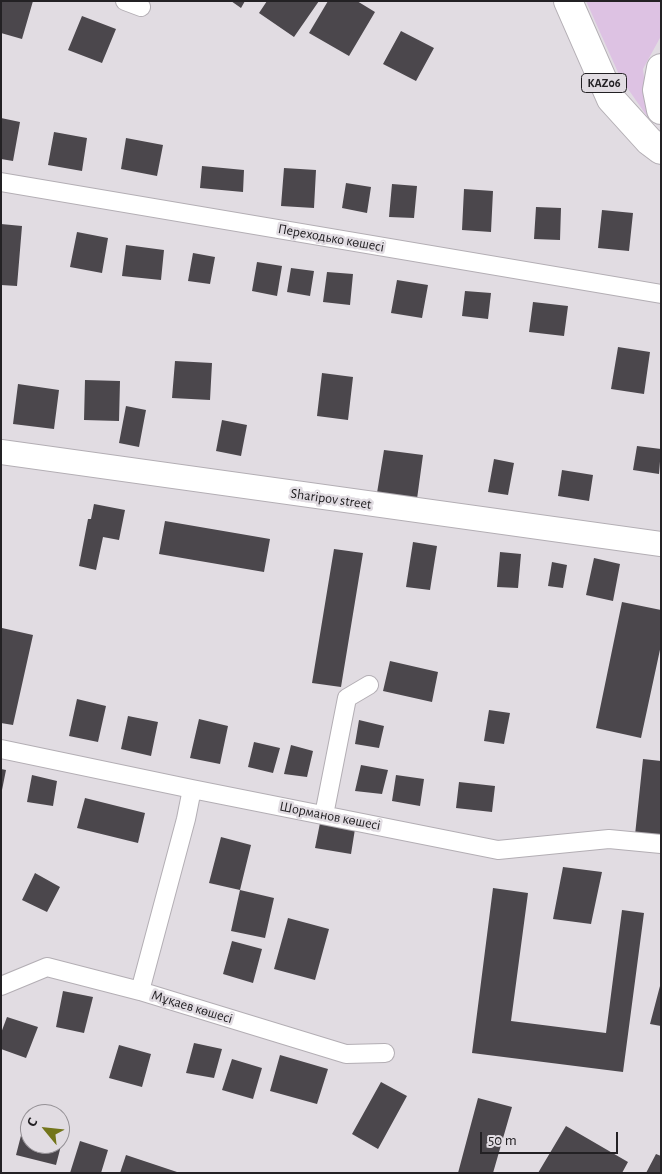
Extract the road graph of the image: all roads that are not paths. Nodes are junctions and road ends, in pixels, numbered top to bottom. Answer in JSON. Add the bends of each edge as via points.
{"nodes":[{"id":1,"x":568,"y":1,"type":"edge"},
{"id":2,"x":661,"y":68,"type":"edge"},
{"id":3,"x":661,"y":110,"type":"edge"},
{"id":4,"x":661,"y":150,"type":"edge"},
{"id":5,"x":1,"y":182,"type":"edge"},
{"id":6,"x":661,"y":294,"type":"edge"},
{"id":7,"x":1,"y":452,"type":"edge"},
{"id":8,"x":661,"y":544,"type":"edge"},
{"id":9,"x":369,"y":685,"type":"dead end"},
{"id":10,"x":1,"y":749,"type":"edge"},
{"id":11,"x":192,"y":789,"type":"junction"},
{"id":12,"x":324,"y":815,"type":"junction"},
{"id":13,"x":661,"y":844,"type":"edge"},
{"id":14,"x":1,"y":986,"type":"edge"},
{"id":15,"x":140,"y":990,"type":"junction"},
{"id":16,"x":385,"y":1053,"type":"dead end"}],
"edges":[{"from":1,"to":4,"type":"main road","number":"KАZ06","via":[[612,99],[648,141]]},
{"from":2,"to":3,"type":"main road","via":[[657,90]]},
{"from":5,"to":6,"type":"street","name":"Переходько көшесі"},
{"from":7,"to":8,"type":"street","name":"Sharipov street"},
{"from":9,"to":12,"type":"street","via":[[347,698]]},
{"from":10,"to":11,"type":"street","name":"Шорманов көшесі"},
{"from":11,"to":12,"type":"street","name":"Шорманов көшесі"},
{"from":11,"to":15,"type":"street"},
{"from":12,"to":13,"type":"street","name":"Шорманов көшесі","via":[[498,850],[609,839]]},
{"from":14,"to":15,"type":"street","name":"Мұқаев көшесі","via":[[47,967]]},
{"from":15,"to":16,"type":"street","name":"Мұқаев көшесі","via":[[346,1054]]}]}
